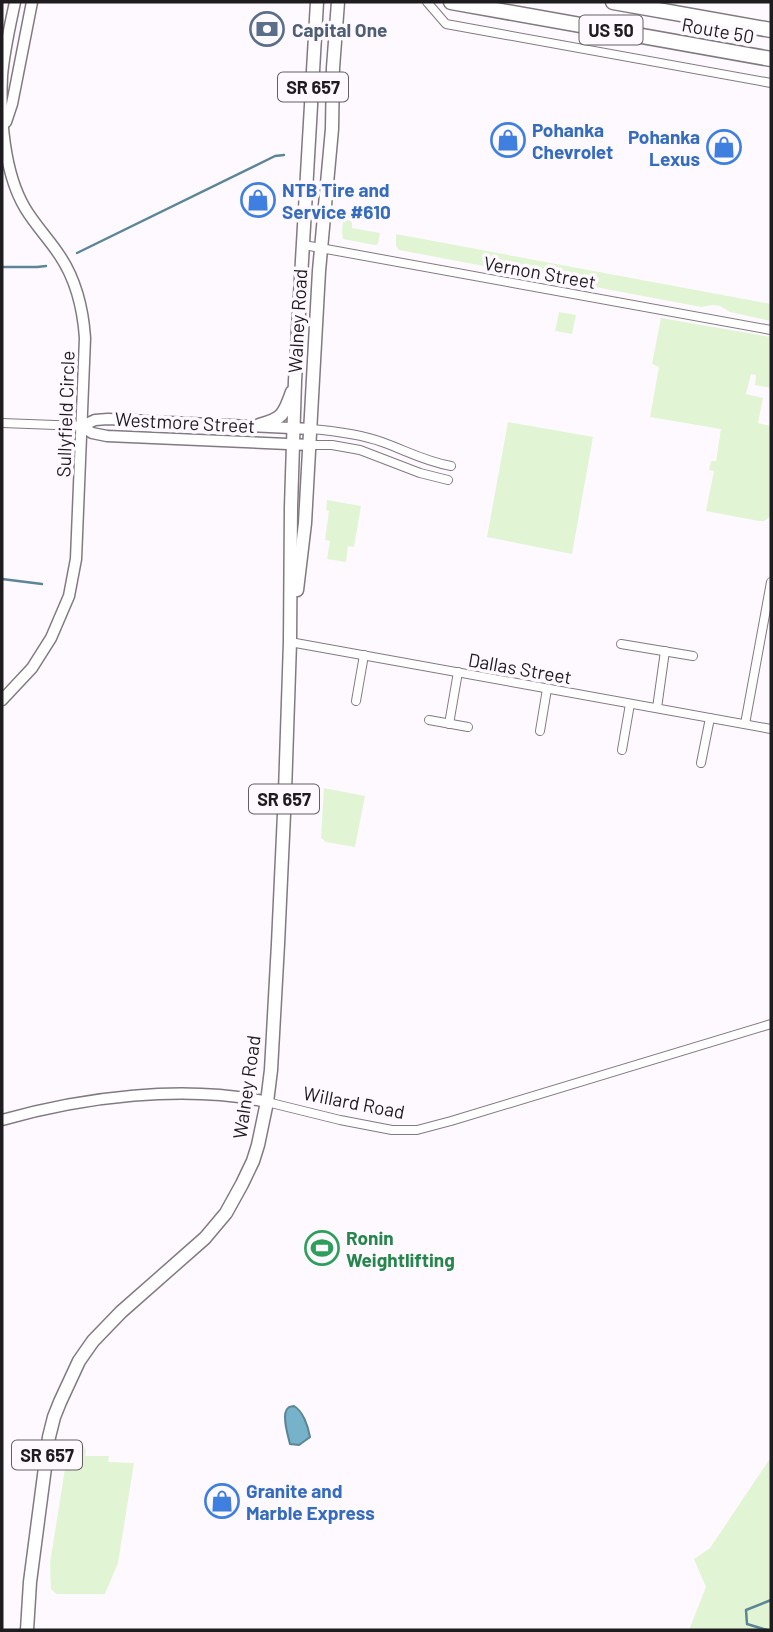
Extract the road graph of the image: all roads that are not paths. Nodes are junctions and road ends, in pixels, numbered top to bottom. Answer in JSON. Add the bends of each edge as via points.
{"nodes":[{"id":1,"x":15,"y":2,"type":"edge"},
{"id":2,"x":32,"y":2,"type":"edge"},
{"id":3,"x":317,"y":2,"type":"edge"},
{"id":4,"x":338,"y":2,"type":"edge"},
{"id":5,"x":427,"y":2,"type":"edge"},
{"id":6,"x":450,"y":2,"type":"edge"},
{"id":7,"x":613,"y":2,"type":"edge"},
{"id":8,"x":771,"y":30,"type":"edge"},
{"id":9,"x":771,"y":59,"type":"edge"},
{"id":10,"x":771,"y":83,"type":"edge"},
{"id":11,"x":3,"y":128,"type":"edge"},
{"id":12,"x":304,"y":245,"type":"junction"},
{"id":13,"x":321,"y":248,"type":"junction"},
{"id":14,"x":771,"y":330,"type":"edge"},
{"id":15,"x":295,"y":382,"type":"junction"},
{"id":16,"x":2,"y":423,"type":"edge"},
{"id":17,"x":259,"y":425,"type":"junction"},
{"id":18,"x":82,"y":426,"type":"junction"},
{"id":19,"x":295,"y":428,"type":"junction"},
{"id":20,"x":311,"y":429,"type":"junction"},
{"id":21,"x":294,"y":445,"type":"junction"},
{"id":22,"x":310,"y":445,"type":"junction"},
{"id":23,"x":451,"y":466,"type":"dead end"},
{"id":24,"x":448,"y":480,"type":"dead end"},
{"id":25,"x":771,"y":582,"type":"edge"},
{"id":26,"x":289,"y":642,"type":"junction"},
{"id":27,"x":621,"y":644,"type":"dead end"},
{"id":28,"x":665,"y":651,"type":"junction"},
{"id":29,"x":364,"y":655,"type":"junction"},
{"id":30,"x":693,"y":656,"type":"dead end"},
{"id":31,"x":458,"y":673,"type":"junction"},
{"id":32,"x":547,"y":688,"type":"junction"},
{"id":33,"x":2,"y":700,"type":"edge"},
{"id":34,"x":356,"y":701,"type":"dead end"},
{"id":35,"x":631,"y":704,"type":"junction"},
{"id":36,"x":657,"y":708,"type":"junction"},
{"id":37,"x":709,"y":718,"type":"junction"},
{"id":38,"x":429,"y":720,"type":"dead end"},
{"id":39,"x":449,"y":724,"type":"junction"},
{"id":40,"x":745,"y":724,"type":"junction"},
{"id":41,"x":468,"y":727,"type":"dead end"},
{"id":42,"x":771,"y":729,"type":"edge"},
{"id":43,"x":540,"y":731,"type":"dead end"},
{"id":44,"x":622,"y":750,"type":"dead end"},
{"id":45,"x":701,"y":763,"type":"dead end"},
{"id":46,"x":771,"y":1024,"type":"edge"},
{"id":47,"x":267,"y":1102,"type":"junction"},
{"id":48,"x":2,"y":1121,"type":"edge"},
{"id":49,"x":27,"y":1630,"type":"edge"}],
"edges":[{"from":1,"to":11,"type":"street","name":"Sullyfield Circle","via":[[2,75]]},
{"from":2,"to":11,"type":"street","name":"Sullyfield Circle"},
{"from":3,"to":12,"type":"main road","name":"Walney Road","number":"SR 657"},
{"from":4,"to":13,"type":"main road","name":"Walney Road","number":"SR 657"},
{"from":5,"to":10,"type":"street","via":[[446,24]]},
{"from":6,"to":9,"type":"highway","name":"Route 50","number":"US 50"},
{"from":7,"to":8,"type":"highway","name":"Route 50","number":"US 50"},
{"from":11,"to":18,"type":"street","name":"Sullyfield Circle","via":[[18,194],[69,271],[80,303],[85,338]]},
{"from":12,"to":13,"type":"street","name":"Vernon Street"},
{"from":12,"to":15,"type":"main road","name":"Walney Road","number":"SR 657"},
{"from":13,"to":14,"type":"street","name":"Vernon Street"},
{"from":13,"to":20,"type":"main road","name":"Walney Road","number":"SR 657"},
{"from":15,"to":17,"type":"main road","via":[[281,415]]},
{"from":15,"to":19,"type":"main road","name":"Walney Road","number":"SR 657"},
{"from":16,"to":18,"type":"street"},
{"from":17,"to":18,"type":"street","name":"Westmore Street","via":[[108,419]]},
{"from":17,"to":19,"type":"street","name":"Westmore Street"},
{"from":18,"to":21,"type":"street","name":"Westmore Street","via":[[107,436]]},
{"from":18,"to":33,"type":"street","name":"Sullyfield Circle","via":[[76,559],[69,597],[32,668]]},
{"from":19,"to":20,"type":"street","name":"Westmore Street"},
{"from":19,"to":21,"type":"main road","name":"Walney Road","number":"SR 657"},
{"from":20,"to":22,"type":"main road","name":"Walney Road","number":"SR 657"},
{"from":20,"to":23,"type":"street","name":"Westmore Street","via":[[380,441],[420,459]]},
{"from":21,"to":22,"type":"street","name":"Westmore Street"},
{"from":21,"to":26,"type":"main road","name":"Walney Road","number":"SR 657"},
{"from":22,"to":24,"type":"street","name":"Westmore Street","via":[[372,453]]},
{"from":22,"to":26,"type":"main road","name":"Walney Road","number":"SR 657"},
{"from":25,"to":40,"type":"street"},
{"from":26,"to":29,"type":"street","name":"Dallas Street"},
{"from":26,"to":47,"type":"main road","name":"Walney Road","number":"SR 657"},
{"from":27,"to":28,"type":"street"},
{"from":28,"to":30,"type":"street"},
{"from":28,"to":36,"type":"street"},
{"from":29,"to":31,"type":"street","name":"Dallas Street"},
{"from":29,"to":34,"type":"street"},
{"from":31,"to":32,"type":"street","name":"Dallas Street"},
{"from":31,"to":39,"type":"street"},
{"from":32,"to":35,"type":"street","name":"Dallas Street"},
{"from":32,"to":43,"type":"street"},
{"from":35,"to":36,"type":"street","name":"Dallas Street"},
{"from":35,"to":44,"type":"street"},
{"from":36,"to":37,"type":"street","name":"Dallas Street"},
{"from":37,"to":40,"type":"street","name":"Dallas Street"},
{"from":37,"to":45,"type":"street"},
{"from":38,"to":39,"type":"street"},
{"from":39,"to":41,"type":"street"},
{"from":40,"to":42,"type":"street","name":"Dallas Street"},
{"from":46,"to":47,"type":"street","name":"Willard Road","via":[[417,1130],[392,1130]]},
{"from":47,"to":48,"type":"street","name":"Willard Road","via":[[211,1094],[143,1095],[67,1105]]},
{"from":47,"to":49,"type":"main road","name":"Walney Road","number":"SR 657","via":[[253,1161],[226,1213],[189,1253],[106,1326],[79,1361],[60,1402],[47,1450]]}]}
